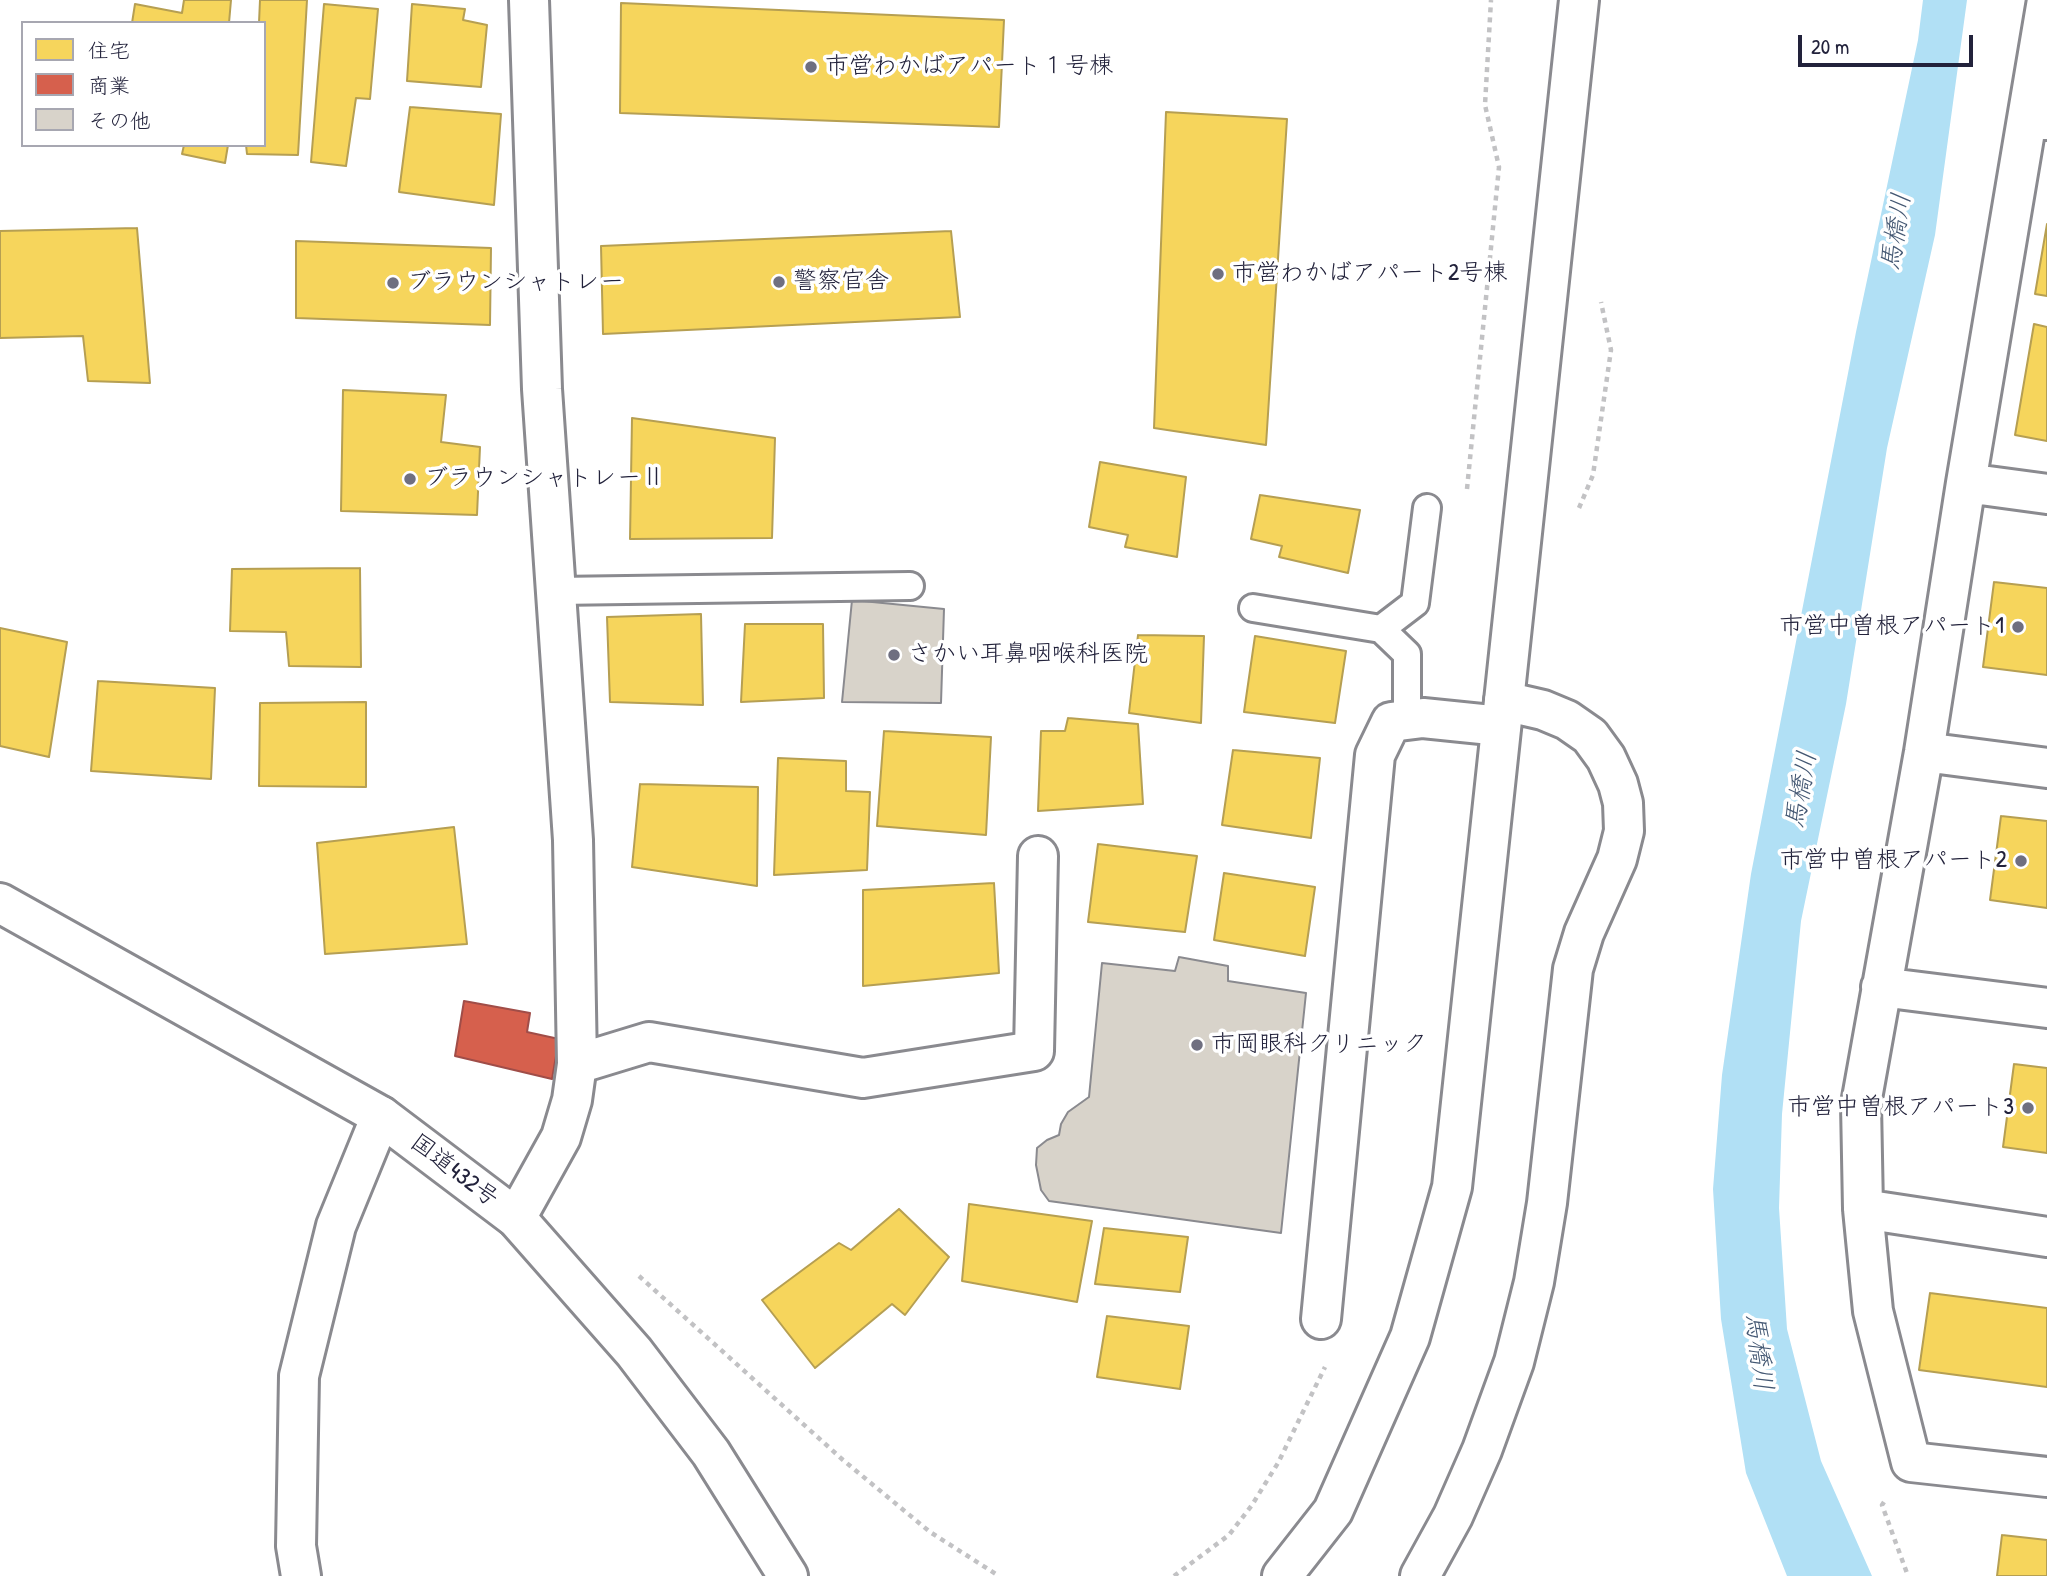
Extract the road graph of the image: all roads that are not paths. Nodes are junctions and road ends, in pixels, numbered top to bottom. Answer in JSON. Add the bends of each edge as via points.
{"nodes":[{"id":1,"x":529,"y":0,"type":"edge"},
{"id":2,"x":1579,"y":0,"type":"edge"},
{"id":3,"x":2047,"y":0,"type":"edge"},
{"id":4,"x":2037,"y":120,"type":"edge"},
{"id":5,"x":1966,"y":483,"type":"junction"},
{"id":6,"x":2047,"y":494,"type":"edge"},
{"id":7,"x":1427,"y":508,"type":"dead end"},
{"id":8,"x":910,"y":586,"type":"dead end"},
{"id":9,"x":556,"y":591,"type":"junction"},
{"id":10,"x":1253,"y":608,"type":"dead end"},
{"id":11,"x":1381,"y":629,"type":"junction"},
{"id":12,"x":1503,"y":714,"type":"junction"},
{"id":13,"x":1407,"y":721,"type":"junction"},
{"id":14,"x":1924,"y":752,"type":"junction"},
{"id":15,"x":2047,"y":768,"type":"edge"},
{"id":16,"x":1038,"y":856,"type":"dead end"},
{"id":17,"x":0,"y":903,"type":"edge"},
{"id":18,"x":1881,"y":987,"type":"junction"},
{"id":19,"x":2047,"y":1008,"type":"edge"},
{"id":20,"x":577,"y":1064,"type":"junction"},
{"id":21,"x":381,"y":1116,"type":"junction"},
{"id":22,"x":1863,"y":1209,"type":"junction"},
{"id":23,"x":516,"y":1218,"type":"junction"},
{"id":24,"x":2047,"y":1237,"type":"edge"},
{"id":25,"x":1321,"y":1319,"type":"dead end"},
{"id":26,"x":2047,"y":1476,"type":"edge"},
{"id":27,"x":301,"y":1576,"type":"edge"},
{"id":28,"x":788,"y":1576,"type":"edge"},
{"id":29,"x":1282,"y":1576,"type":"edge"},
{"id":30,"x":1420,"y":1576,"type":"edge"}],
"edges":[{"from":1,"to":9,"type":"main road","via":[[542,390]]},
{"from":2,"to":12,"type":"main road"},
{"from":3,"to":4,"type":"main road"},
{"from":4,"to":5,"type":"main road"},
{"from":5,"to":6,"type":"main road"},
{"from":5,"to":14,"type":"main road"},
{"from":7,"to":11,"type":"lane","via":[[1415,603]]},
{"from":8,"to":9,"type":"lane"},
{"from":9,"to":20,"type":"main road","via":[[573,839]]},
{"from":10,"to":11,"type":"lane"},
{"from":11,"to":13,"type":"lane","via":[[1407,653]]},
{"from":12,"to":13,"type":"main road"},
{"from":12,"to":29,"type":"main road","via":[[1452,1187],[1405,1350],[1333,1511]]},
{"from":12,"to":30,"type":"main road","via":[[1543,710],[1590,736],[1618,784],[1624,831],[1573,968],[1547,1203],[1514,1362],[1453,1516]]},
{"from":13,"to":25,"type":"main road","via":[[1391,723],[1374,755]]},
{"from":14,"to":15,"type":"main road"},
{"from":14,"to":18,"type":"main road"},
{"from":16,"to":20,"type":"main road","via":[[1034,1051],[863,1078],[649,1042]]},
{"from":17,"to":21,"type":"main road","name":"国道432号"},
{"from":18,"to":19,"type":"main road"},
{"from":18,"to":22,"type":"main road","via":[[1861,1104]]},
{"from":20,"to":23,"type":"main road","via":[[561,1137]]},
{"from":21,"to":23,"type":"main road","name":"国道432号"},
{"from":21,"to":27,"type":"main road","via":[[336,1226],[299,1376],[296,1546]]},
{"from":22,"to":24,"type":"main road"},
{"from":22,"to":26,"type":"main road","via":[[1873,1311],[1911,1462]]},
{"from":23,"to":28,"type":"main road","name":"国道432号","via":[[634,1352],[704,1443]]}]}
